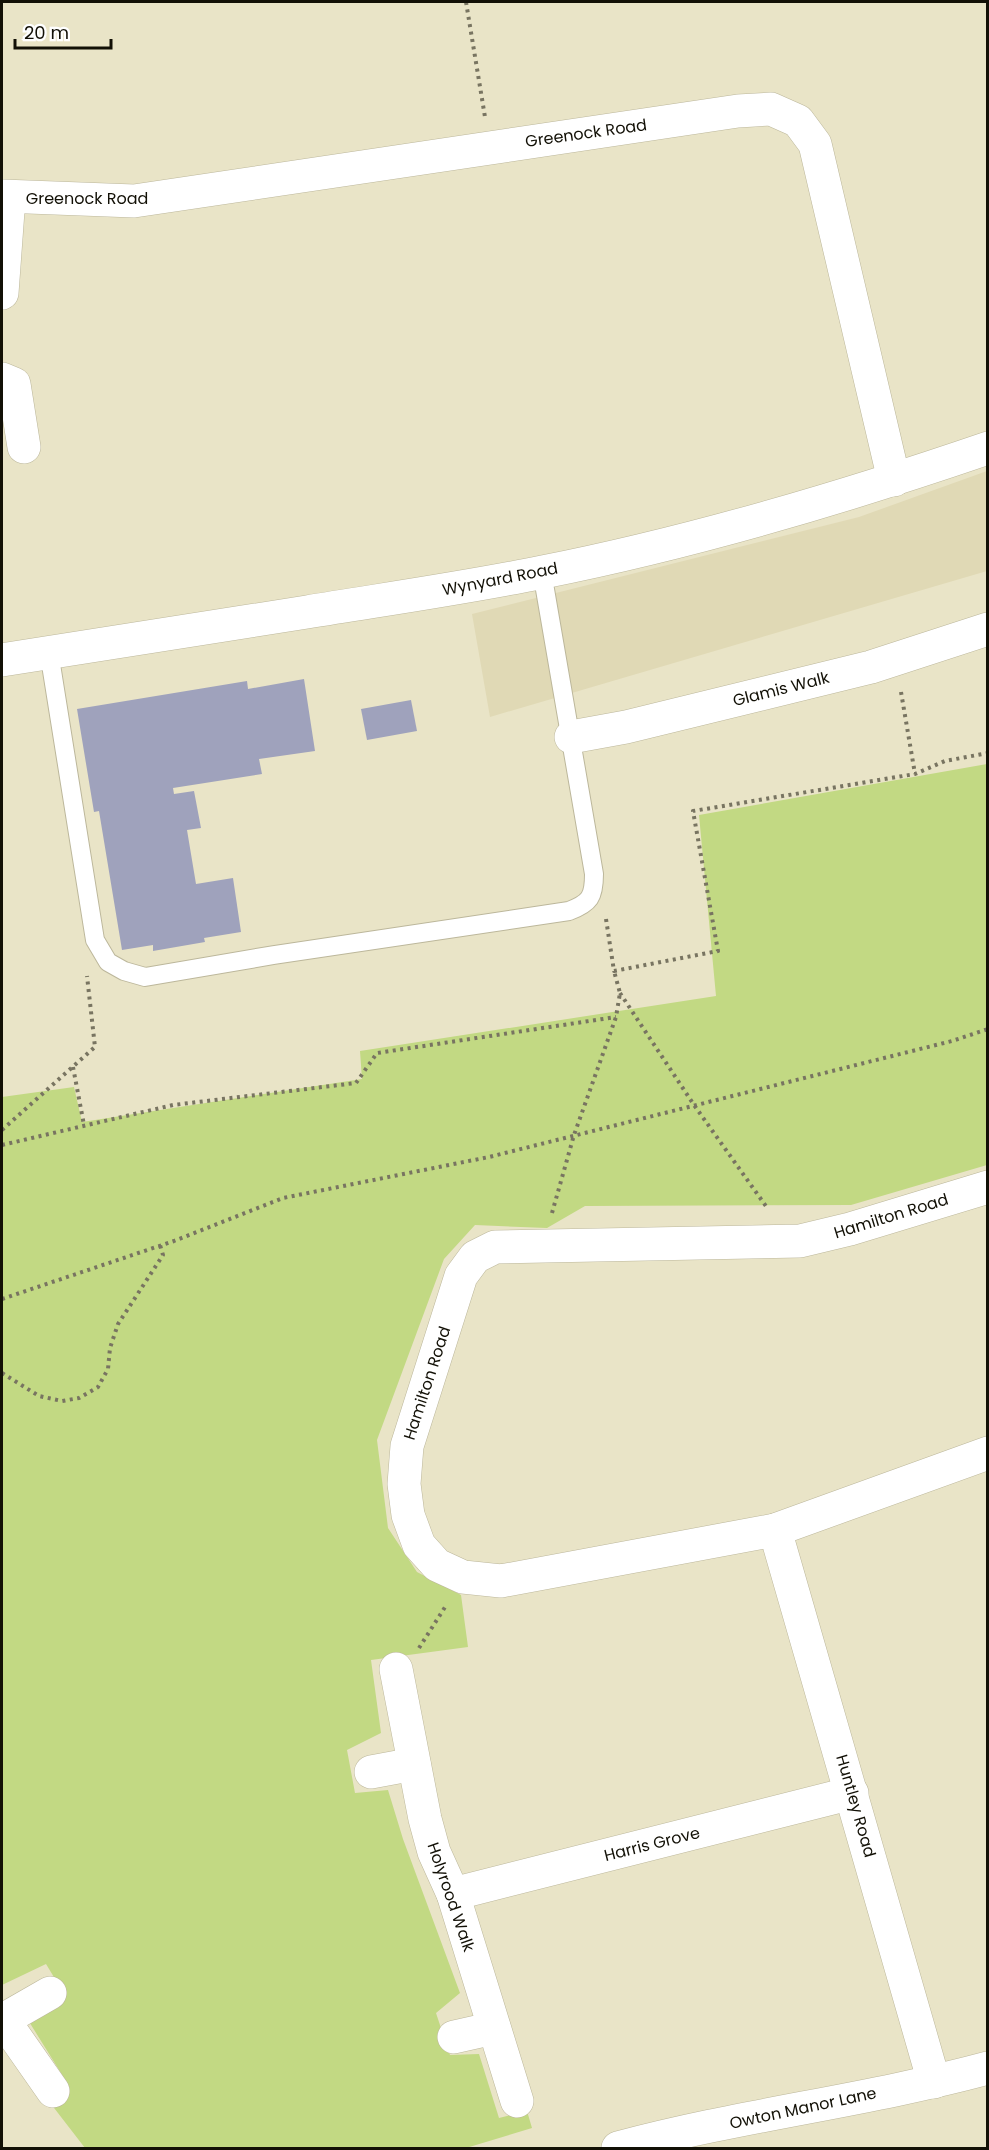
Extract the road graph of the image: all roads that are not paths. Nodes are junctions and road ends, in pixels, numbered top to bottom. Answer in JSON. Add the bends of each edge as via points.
{"nodes":[{"id":1,"x":5,"y":197,"type":"edge"},
{"id":2,"x":2,"y":293,"type":"edge"},
{"id":3,"x":2,"y":379,"type":"edge"},
{"id":4,"x":24,"y":447,"type":"dead end"},
{"id":5,"x":987,"y":448,"type":"edge"},
{"id":6,"x":894,"y":480,"type":"junction"},
{"id":7,"x":542,"y":572,"type":"junction"},
{"id":8,"x":987,"y":629,"type":"edge"},
{"id":9,"x":49,"y":652,"type":"junction"},
{"id":10,"x":2,"y":660,"type":"edge"},
{"id":11,"x":571,"y":737,"type":"junction"},
{"id":12,"x":987,"y":1187,"type":"edge"},
{"id":13,"x":987,"y":1453,"type":"edge"},
{"id":14,"x":775,"y":1530,"type":"junction"},
{"id":15,"x":397,"y":1676,"type":"road end"},
{"id":16,"x":414,"y":1764,"type":"junction"},
{"id":17,"x":370,"y":1772,"type":"dead end"},
{"id":18,"x":852,"y":1793,"type":"junction"},
{"id":19,"x":453,"y":1894,"type":"junction"},
{"id":20,"x":50,"y":1994,"type":"dead end"},
{"id":21,"x":2,"y":2019,"type":"edge"},
{"id":22,"x":494,"y":2028,"type":"junction"},
{"id":23,"x":454,"y":2037,"type":"dead end"},
{"id":24,"x":987,"y":2068,"type":"edge"},
{"id":25,"x":934,"y":2082,"type":"junction"},
{"id":26,"x":53,"y":2091,"type":"dead end"},
{"id":27,"x":517,"y":2101,"type":"dead end"},
{"id":28,"x":618,"y":2148,"type":"edge"}],
"edges":[{"from":1,"to":2,"type":"street"},
{"from":1,"to":6,"type":"street","name":"Greenock Road","via":[[134,201],[771,109],[798,121],[815,144]]},
{"from":3,"to":4,"type":"street","via":[[14,384]]},
{"from":5,"to":6,"type":"street","name":"Wynyard Road"},
{"from":6,"to":7,"type":"street","name":"Wynyard Road","via":[[657,547]]},
{"from":7,"to":9,"type":"street","name":"Wynyard Road"},
{"from":7,"to":11,"type":"lane"},
{"from":8,"to":11,"type":"street","name":"Glamis Walk","via":[[871,667]]},
{"from":9,"to":10,"type":"street","name":"Wynyard Road"},
{"from":9,"to":11,"type":"lane","via":[[95,940],[108,962],[145,977],[569,911],[585,905],[594,891],[594,874]]},
{"from":12,"to":14,"type":"street","name":"Hamilton Road","via":[[800,1241],[495,1247],[475,1257],[461,1276],[407,1446],[404,1484],[408,1515],[419,1545],[437,1565],[464,1577],[501,1581]]},
{"from":13,"to":14,"type":"street","name":"Hamilton Road"},
{"from":14,"to":18,"type":"street","name":"Huntley Road"},
{"from":15,"to":16,"type":"street","name":"Holyrood Walk"},
{"from":16,"to":17,"type":"street"},
{"from":16,"to":19,"type":"street","name":"Holyrood Walk","via":[[434,1852]]},
{"from":18,"to":19,"type":"street","name":"Harris Grove"},
{"from":18,"to":25,"type":"street","name":"Huntley Road"},
{"from":19,"to":22,"type":"street","name":"Holyrood Walk"},
{"from":20,"to":21,"type":"street"},
{"from":21,"to":26,"type":"street"},
{"from":22,"to":23,"type":"street"},
{"from":22,"to":27,"type":"street","name":"Holyrood Walk"},
{"from":24,"to":25,"type":"street","name":"Owton Manor Lane"},
{"from":25,"to":28,"type":"street","name":"Owton Manor Lane","via":[[789,2109]]}]}
